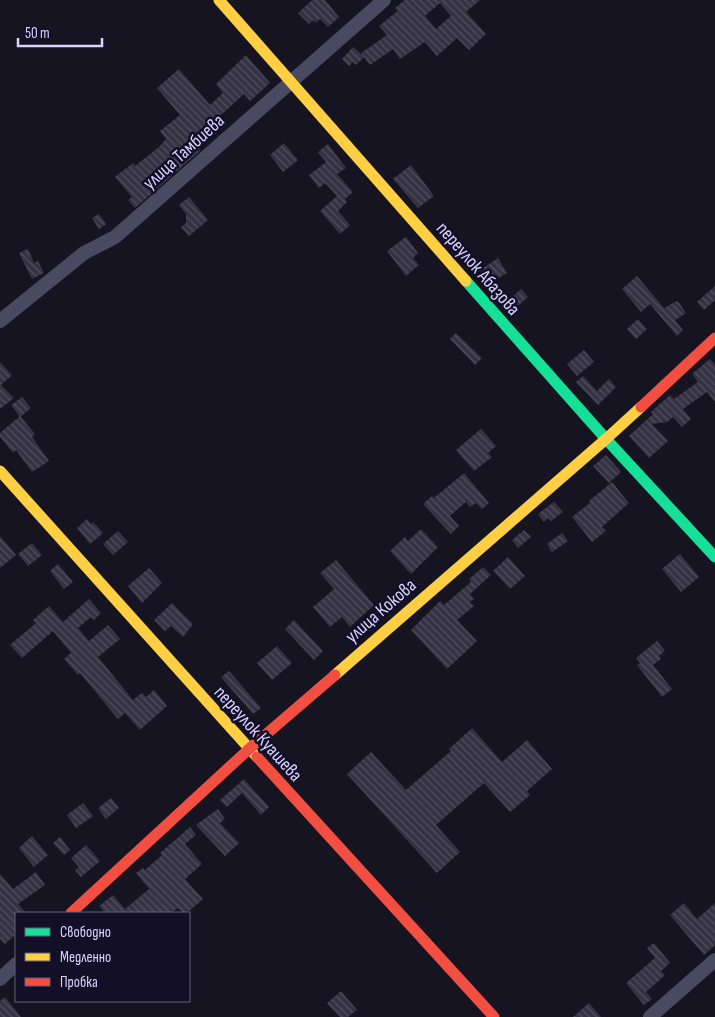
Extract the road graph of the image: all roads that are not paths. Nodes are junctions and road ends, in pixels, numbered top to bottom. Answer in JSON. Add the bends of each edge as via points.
{"nodes":[{"id":1,"x":219,"y":0,"type":"edge"},
{"id":2,"x":384,"y":0,"type":"edge"},
{"id":3,"x":291,"y":80,"type":"junction"},
{"id":4,"x":0,"y":321,"type":"edge"},
{"id":5,"x":715,"y":338,"type":"edge"},
{"id":6,"x":606,"y":439,"type":"junction"},
{"id":7,"x":0,"y":471,"type":"edge"},
{"id":8,"x":715,"y":557,"type":"edge"},
{"id":9,"x":249,"y":749,"type":"junction"},
{"id":10,"x":72,"y":912,"type":"edge"},
{"id":11,"x":715,"y":960,"type":"edge"},
{"id":12,"x":15,"y":965,"type":"edge"},
{"id":13,"x":0,"y":979,"type":"edge"},
{"id":14,"x":494,"y":1017,"type":"edge"},
{"id":15,"x":650,"y":1017,"type":"edge"}],
"edges":[{"from":1,"to":3,"type":"street","name":"переулок Абазова"},
{"from":2,"to":3,"type":"street","name":"улица Тамбиева"},
{"from":3,"to":4,"type":"street","name":"улица Тамбиева","via":[[115,237],[84,253]]},
{"from":3,"to":6,"type":"street","name":"переулок Абазова"},
{"from":5,"to":6,"type":"street","name":"улица Кокова"},
{"from":6,"to":8,"type":"street","name":"переулок Абазова"},
{"from":6,"to":9,"type":"street","name":"улица Кокова"},
{"from":7,"to":9,"type":"street","name":"переулок Куашева"},
{"from":9,"to":10,"type":"street","name":"улица Кокова"},
{"from":9,"to":14,"type":"street","name":"переулок Куашева"},
{"from":11,"to":15,"type":"street"},
{"from":12,"to":13,"type":"street"}]}
